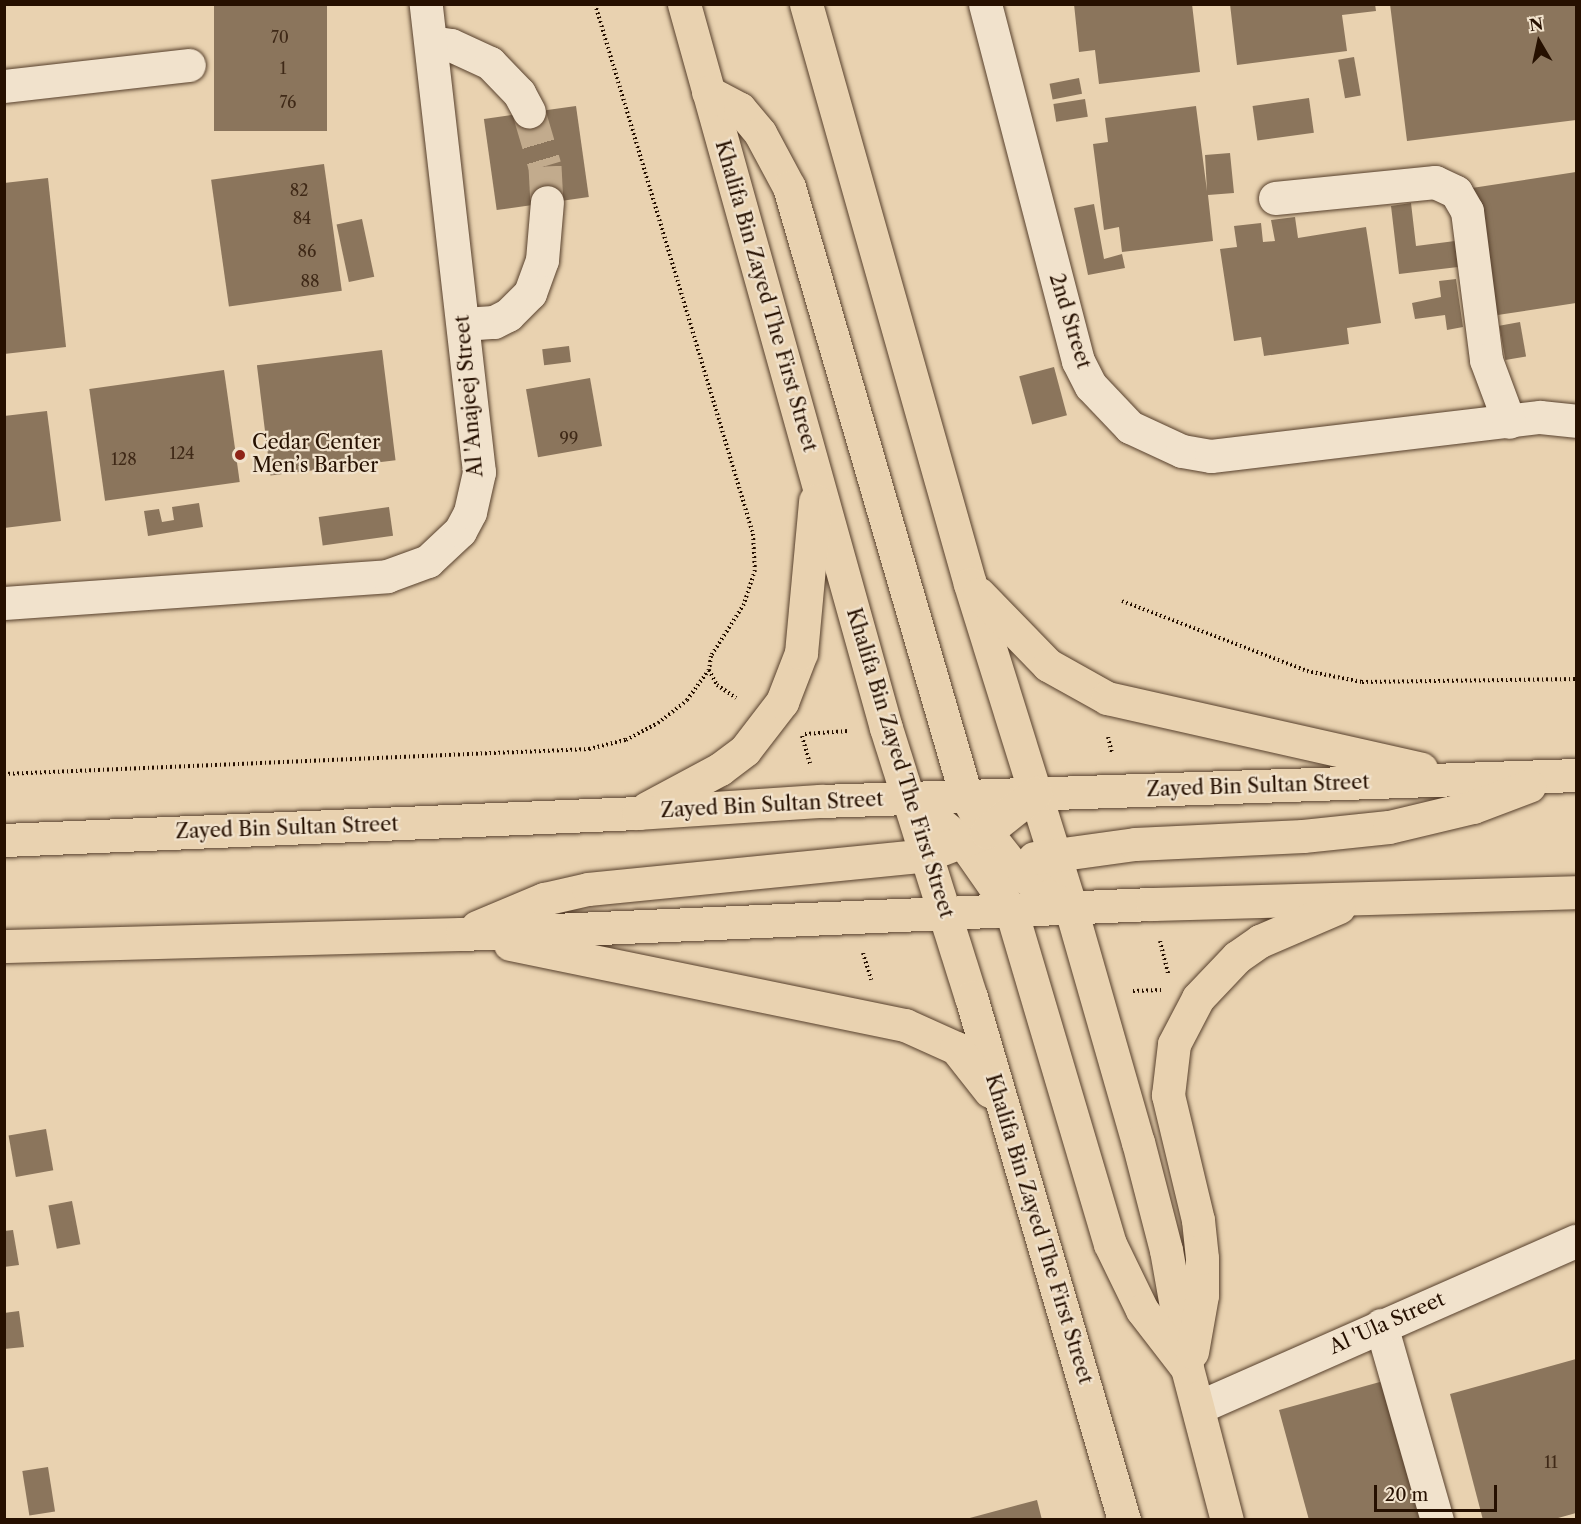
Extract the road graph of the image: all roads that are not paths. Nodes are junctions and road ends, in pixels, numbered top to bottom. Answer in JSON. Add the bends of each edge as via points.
{"nodes":[{"id":1,"x":426,"y":4,"type":"edge"},
{"id":2,"x":684,"y":4,"type":"edge"},
{"id":3,"x":806,"y":4,"type":"edge"},
{"id":4,"x":986,"y":4,"type":"edge"},
{"id":5,"x":431,"y":42,"type":"junction"},
{"id":6,"x":189,"y":65,"type":"dead end"},
{"id":7,"x":4,"y":86,"type":"edge"},
{"id":8,"x":708,"y":92,"type":"junction"},
{"id":9,"x":529,"y":112,"type":"tunnel mouth"},
{"id":10,"x":1275,"y":198,"type":"dead end"},
{"id":11,"x":547,"y":202,"type":"tunnel mouth"},
{"id":12,"x":463,"y":324,"type":"junction"},
{"id":13,"x":1576,"y":421,"type":"edge"},
{"id":14,"x":1509,"y":422,"type":"junction"},
{"id":15,"x":817,"y":474,"type":"junction"},
{"id":16,"x":970,"y":584,"type":"junction"},
{"id":17,"x":4,"y":603,"type":"edge"},
{"id":18,"x":1565,"y":776,"type":"edge"},
{"id":19,"x":1466,"y":780,"type":"junction"},
{"id":20,"x":1035,"y":793,"type":"junction"},
{"id":21,"x":966,"y":796,"type":"junction"},
{"id":22,"x":909,"y":798,"type":"junction"},
{"id":23,"x":638,"y":813,"type":"junction"},
{"id":24,"x":975,"y":838,"type":"junction"},
{"id":25,"x":4,"y":840,"type":"edge"},
{"id":26,"x":1053,"y":854,"type":"junction"},
{"id":27,"x":926,"y":855,"type":"junction"},
{"id":28,"x":1002,"y":872,"type":"junction"},
{"id":29,"x":1576,"y":892,"type":"edge"},
{"id":30,"x":1359,"y":899,"type":"junction"},
{"id":31,"x":1071,"y":909,"type":"junction"},
{"id":32,"x":1011,"y":910,"type":"junction"},
{"id":33,"x":946,"y":914,"type":"junction"},
{"id":34,"x":462,"y":934,"type":"junction"},
{"id":35,"x":4,"y":946,"type":"edge"},
{"id":36,"x":1007,"y":1119,"type":"junction"},
{"id":37,"x":1576,"y":1240,"type":"edge"},
{"id":38,"x":1381,"y":1325,"type":"junction"},
{"id":39,"x":1187,"y":1368,"type":"junction"},
{"id":40,"x":1199,"y":1407,"type":"junction"},
{"id":41,"x":1124,"y":1520,"type":"edge"},
{"id":42,"x":1227,"y":1520,"type":"edge"},
{"id":43,"x":1437,"y":1520,"type":"edge"}],
"edges":[{"from":1,"to":5,"type":"street","name":"Al 'Anajeej Street"},
{"from":2,"to":8,"type":"main road","name":"Khalifa Bin Zayed The First Street"},
{"from":3,"to":16,"type":"main road"},
{"from":4,"to":14,"type":"street","name":"2nd Street","via":[[1078,361],[1091,386],[1130,427],[1182,451],[1211,456]]},
{"from":5,"to":9,"type":"street","via":[[451,45],[490,63],[519,93]]},
{"from":5,"to":12,"type":"street","name":"Al 'Anajeej Street"},
{"from":6,"to":7,"type":"street"},
{"from":8,"to":15,"type":"main road","name":"Khalifa Bin Zayed The First Street"},
{"from":8,"to":21,"type":"main road","via":[[740,109],[760,133],[789,187]]},
{"from":10,"to":14,"type":"street","via":[[1435,182],[1456,192],[1467,211],[1486,360]]},
{"from":11,"to":12,"type":"street","via":[[542,260],[530,293],[508,315],[494,322]]},
{"from":12,"to":17,"type":"street","name":"Al 'Anajeej Street","via":[[479,472],[477,492],[460,531],[428,561],[387,576]]},
{"from":13,"to":14,"type":"street","name":"2nd Street","via":[[1540,417]]},
{"from":15,"to":22,"type":"main road","name":"Khalifa Bin Zayed The First Street"},
{"from":15,"to":23,"type":"main road","via":[[801,653],[794,678],[771,718],[745,750],[720,769]]},
{"from":16,"to":19,"type":"main road","via":[[1048,665],[1107,698]]},
{"from":16,"to":20,"type":"main road"},
{"from":18,"to":19,"type":"main road","name":"Zayed Bin Sultan Street"},
{"from":18,"to":26,"type":"main road","via":[[1473,807],[1389,827]]},
{"from":19,"to":20,"type":"main road","name":"Zayed Bin Sultan Street"},
{"from":20,"to":21,"type":"main road","name":"Zayed Bin Sultan Street"},
{"from":20,"to":24,"type":"main road"},
{"from":20,"to":26,"type":"main road"},
{"from":21,"to":22,"type":"main road","name":"Zayed Bin Sultan Street"},
{"from":21,"to":24,"type":"main road"},
{"from":22,"to":23,"type":"main road","name":"Zayed Bin Sultan Street"},
{"from":22,"to":24,"type":"main road"},
{"from":22,"to":27,"type":"main road","name":"Khalifa Bin Zayed The First Street"},
{"from":23,"to":25,"type":"main road","name":"Zayed Bin Sultan Street"},
{"from":24,"to":27,"type":"main road"},
{"from":24,"to":28,"type":"main road"},
{"from":26,"to":28,"type":"main road"},
{"from":26,"to":31,"type":"main road"},
{"from":27,"to":33,"type":"main road","name":"Khalifa Bin Zayed The First Street"},
{"from":27,"to":34,"type":"main road","via":[[588,889],[544,899]]},
{"from":28,"to":31,"type":"main road"},
{"from":28,"to":32,"type":"main road"},
{"from":28,"to":33,"type":"main road"},
{"from":29,"to":30,"type":"main road"},
{"from":30,"to":31,"type":"main road"},
{"from":30,"to":39,"type":"main road","via":[[1285,929],[1237,957],[1198,998],[1174,1044],[1168,1095],[1198,1220],[1202,1258],[1199,1313]]},
{"from":31,"to":32,"type":"main road"},
{"from":31,"to":39,"type":"main road","via":[[1166,1250]]},
{"from":32,"to":33,"type":"main road"},
{"from":32,"to":39,"type":"main road","via":[[1110,1244],[1142,1310]]},
{"from":33,"to":34,"type":"main road"},
{"from":33,"to":36,"type":"main road","name":"Khalifa Bin Zayed The First Street"},
{"from":34,"to":35,"type":"main road"},
{"from":34,"to":36,"type":"main road","via":[[874,1018],[932,1034],[972,1063]]},
{"from":36,"to":41,"type":"main road","name":"Khalifa Bin Zayed The First Street"},
{"from":37,"to":38,"type":"street","name":"Al 'Ula Street"},
{"from":38,"to":40,"type":"street","name":"Al 'Ula Street"},
{"from":38,"to":43,"type":"street"},
{"from":39,"to":40,"type":"main road"},
{"from":40,"to":42,"type":"main road"}]}
